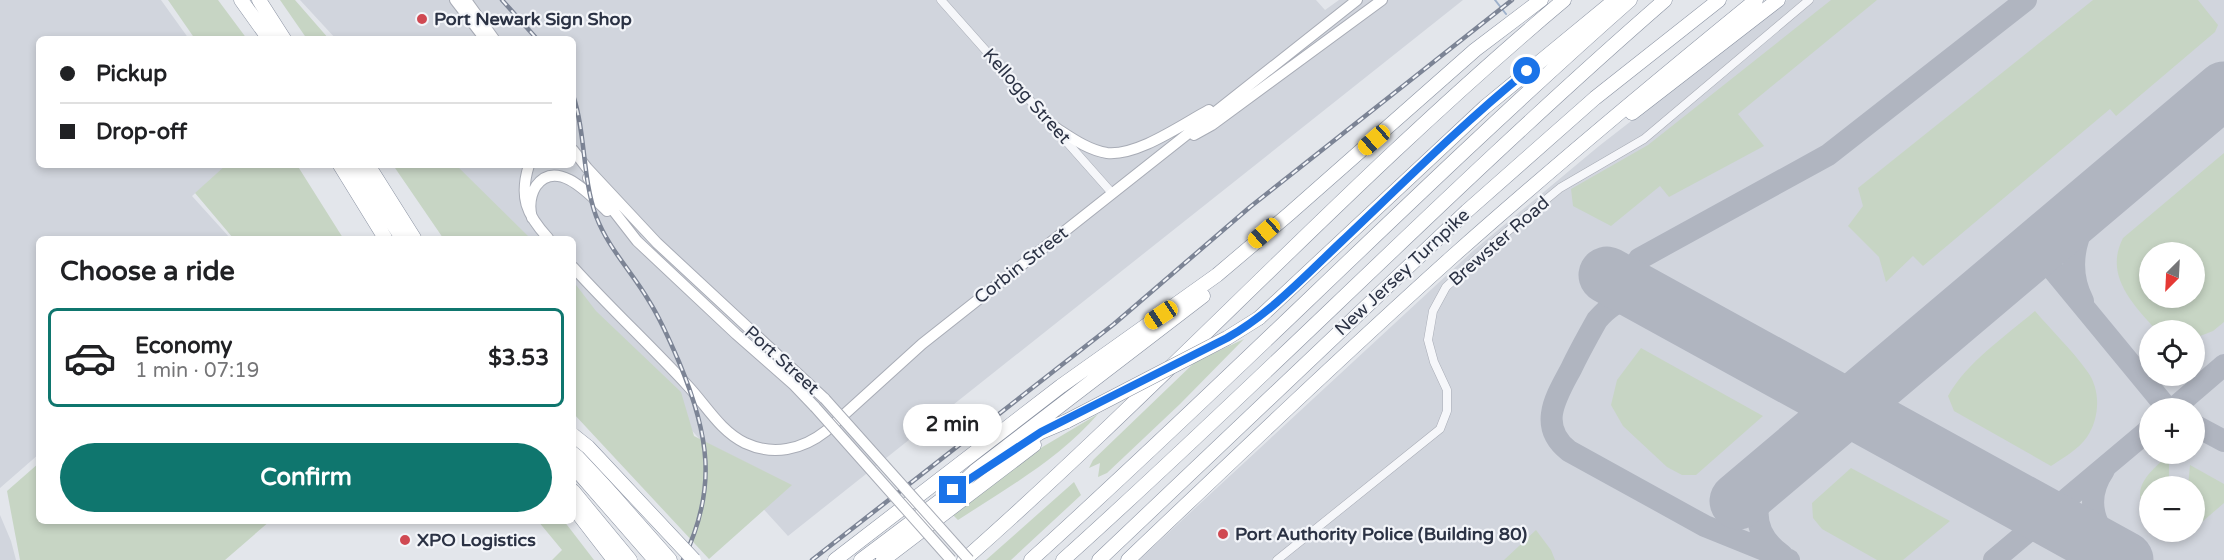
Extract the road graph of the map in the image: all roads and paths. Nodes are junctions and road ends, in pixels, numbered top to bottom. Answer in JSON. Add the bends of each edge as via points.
{"nodes":[{"id":1,"x":241,"y":0,"type":"edge"},
{"id":2,"x":259,"y":0,"type":"edge"},
{"id":3,"x":455,"y":0,"type":"edge"},
{"id":4,"x":466,"y":0,"type":"edge"},
{"id":5,"x":942,"y":0,"type":"edge"},
{"id":6,"x":1357,"y":0,"type":"edge"},
{"id":7,"x":1382,"y":0,"type":"edge"},
{"id":8,"x":1541,"y":0,"type":"edge"},
{"id":9,"x":1564,"y":0,"type":"edge"},
{"id":10,"x":1615,"y":0,"type":"edge"},
{"id":11,"x":1630,"y":0,"type":"edge"},
{"id":12,"x":1665,"y":0,"type":"edge"},
{"id":13,"x":1719,"y":0,"type":"edge"},
{"id":14,"x":1756,"y":0,"type":"edge"},
{"id":15,"x":1778,"y":0,"type":"edge"},
{"id":16,"x":1809,"y":0,"type":"edge"},
{"id":17,"x":267,"y":36,"type":"edge"},
{"id":18,"x":282,"y":36,"type":"edge"},
{"id":19,"x":483,"y":36,"type":"edge"},
{"id":20,"x":492,"y":36,"type":"edge"},
{"id":21,"x":1233,"y":97,"type":"junction"},
{"id":22,"x":1053,"y":126,"type":"junction"},
{"id":23,"x":1170,"y":148,"type":"junction"},
{"id":24,"x":576,"y":155,"type":"edge"},
{"id":25,"x":576,"y":163,"type":"edge"},
{"id":26,"x":342,"y":168,"type":"edge"},
{"id":27,"x":356,"y":168,"type":"edge"},
{"id":28,"x":370,"y":168,"type":"edge"},
{"id":29,"x":528,"y":168,"type":"edge"},
{"id":30,"x":587,"y":173,"type":"junction"},
{"id":31,"x":1541,"y":180,"type":"junction"},
{"id":32,"x":1112,"y":192,"type":"junction"},
{"id":33,"x":1289,"y":214,"type":"junction"},
{"id":34,"x":532,"y":218,"type":"junction"},
{"id":35,"x":384,"y":236,"type":"edge"},
{"id":36,"x":401,"y":236,"type":"edge"},
{"id":37,"x":413,"y":236,"type":"edge"},
{"id":38,"x":546,"y":236,"type":"edge"},
{"id":39,"x":637,"y":241,"type":"junction"},
{"id":40,"x":576,"y":270,"type":"edge"},
{"id":41,"x":1167,"y":369,"type":"junction"},
{"id":42,"x":1067,"y":421,"type":"junction"},
{"id":43,"x":576,"y":437,"type":"edge"},
{"id":44,"x":576,"y":453,"type":"edge"},
{"id":45,"x":576,"y":469,"type":"edge"},
{"id":46,"x":959,"y":486,"type":"junction"},
{"id":47,"x":576,"y":495,"type":"edge"},
{"id":48,"x":576,"y":511,"type":"edge"},
{"id":49,"x":642,"y":528,"type":"junction"},
{"id":50,"x":614,"y":560,"type":"edge"},
{"id":51,"x":630,"y":560,"type":"edge"},
{"id":52,"x":655,"y":560,"type":"edge"},
{"id":53,"x":670,"y":560,"type":"edge"},
{"id":54,"x":678,"y":560,"type":"edge"},
{"id":55,"x":694,"y":560,"type":"edge"},
{"id":56,"x":835,"y":560,"type":"edge"},
{"id":57,"x":861,"y":560,"type":"edge"},
{"id":58,"x":883,"y":560,"type":"edge"},
{"id":59,"x":951,"y":560,"type":"edge"},
{"id":60,"x":964,"y":560,"type":"edge"},
{"id":61,"x":969,"y":560,"type":"edge"},
{"id":62,"x":1031,"y":560,"type":"edge"},
{"id":63,"x":1063,"y":560,"type":"edge"},
{"id":64,"x":1098,"y":560,"type":"edge"},
{"id":65,"x":1128,"y":560,"type":"edge"},
{"id":66,"x":1277,"y":560,"type":"edge"}],
"edges":[{"from":1,"to":17,"type":"highway"},
{"from":2,"to":18,"type":"highway"},
{"from":3,"to":19,"type":"main road"},
{"from":4,"to":20,"type":"main road"},
{"from":5,"to":22,"type":"street","name":"Kellogg Street"},
{"from":6,"to":21,"type":"main road","name":"Corbin Street"},
{"from":7,"to":23,"type":"main road","name":"Corbin Street","via":[[1212,125]]},
{"from":8,"to":33,"type":"highway","via":[[1475,50]]},
{"from":9,"to":41,"type":"highway","via":[[1402,143]]},
{"from":10,"to":41,"type":"highway","bridge":true,"via":[[1494,99],[1259,318]]},
{"from":11,"to":62,"type":"highway","via":[[1526,93]]},
{"from":12,"to":63,"type":"highway","name":"New Jersey Turnpike","via":[[1501,146]]},
{"from":13,"to":64,"type":"highway","name":"New Jersey Turnpike","via":[[1595,98],[1467,211]]},
{"from":14,"to":31,"type":"highway"},
{"from":15,"to":31,"type":"highway"},
{"from":16,"to":66,"type":"street","name":"Brewster Road","via":[[1650,134],[1560,188],[1453,279],[1436,302],[1429,330],[1430,351],[1447,390],[1447,411],[1440,429]]},
{"from":21,"to":22,"type":"main road","via":[[1127,152],[1106,153],[1083,145]]},
{"from":21,"to":23,"type":"main road","name":"Corbin Street"},
{"from":22,"to":32,"type":"street","name":"Kellogg Street"},
{"from":23,"to":32,"type":"main road","name":"Corbin Street"},
{"from":24,"to":30,"type":"main road"},
{"from":25,"to":30,"type":"main road"},
{"from":26,"to":35,"type":"highway"},
{"from":27,"to":36,"type":"highway"},
{"from":28,"to":37,"type":"highway"},
{"from":29,"to":34,"type":"main road","via":[[524,195]]},
{"from":30,"to":39,"type":"main road","name":"Port Street"},
{"from":30,"to":61,"type":"main road","name":"Port Street","bridge":true,"via":[[825,399]]},
{"from":31,"to":65,"type":"highway","via":[[1345,354]]},
{"from":32,"to":40,"type":"main road","name":"Corbin Street","via":[[922,344],[826,431],[791,449],[760,448],[732,435]]},
{"from":33,"to":46,"type":"highway","via":[[1196,302]]},
{"from":33,"to":56,"type":"highway","via":[[1200,287],[1061,386]]},
{"from":34,"to":38,"type":"main road"},
{"from":34,"to":39,"type":"main road","via":[[531,200],[536,187],[547,178],[562,177],[583,189]]},
{"from":39,"to":59,"type":"main road","name":"Port Street","bridge":true,"via":[[794,385]]},
{"from":41,"to":42,"type":"highway","bridge":true},
{"from":41,"to":60,"type":"highway"},
{"from":42,"to":46,"type":"highway","via":[[1041,432]]},
{"from":42,"to":58,"type":"highway"},
{"from":43,"to":55,"type":"highway","bridge":true},
{"from":44,"to":49,"type":"highway"},
{"from":45,"to":52,"type":"highway"},
{"from":46,"to":57,"type":"highway"},
{"from":47,"to":51,"type":"highway"},
{"from":48,"to":50,"type":"highway"},
{"from":49,"to":53,"type":"highway"},
{"from":49,"to":54,"type":"highway"}]}
